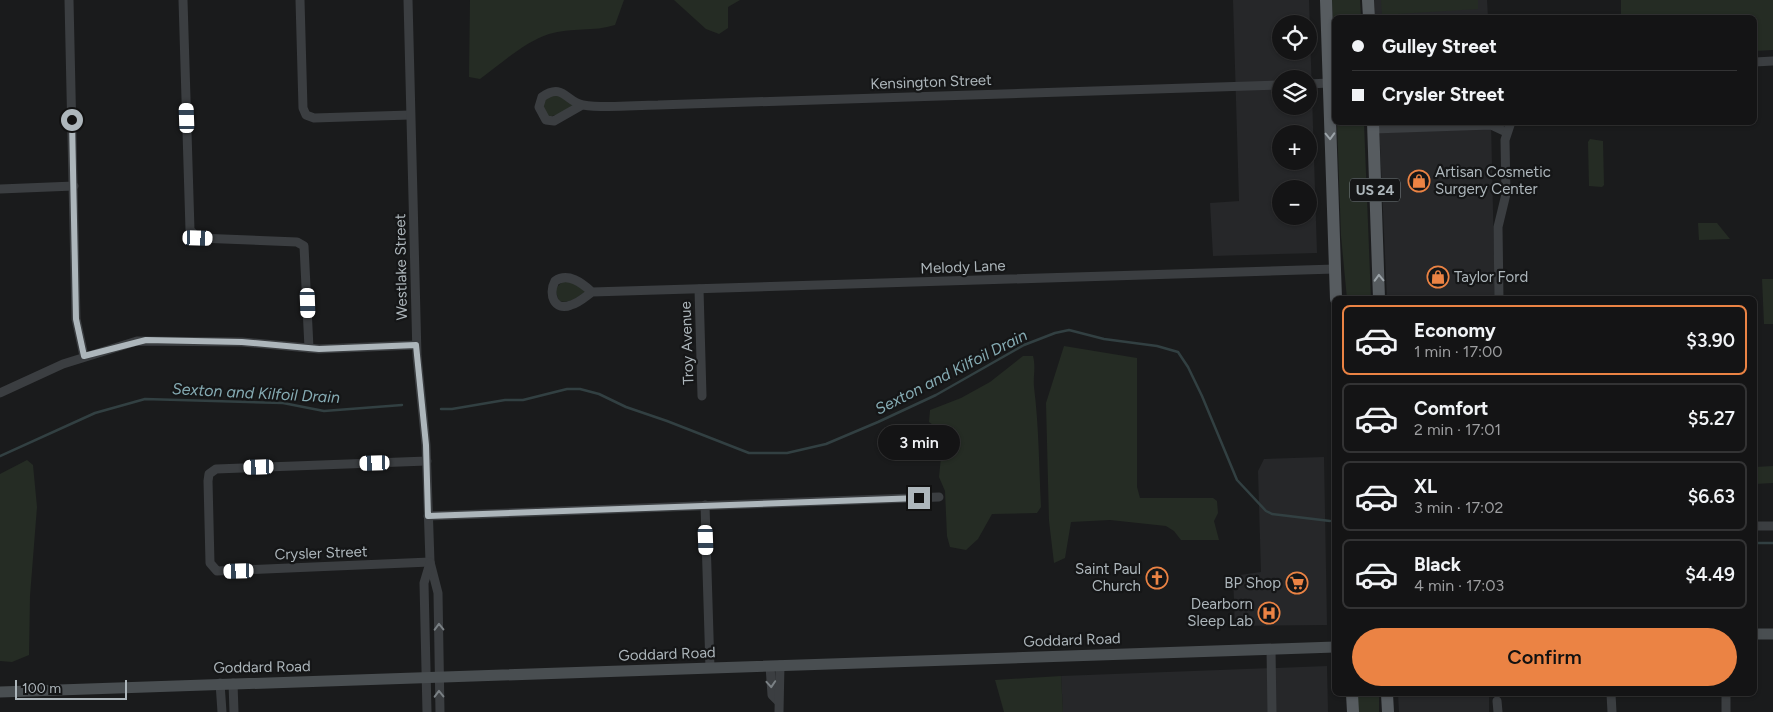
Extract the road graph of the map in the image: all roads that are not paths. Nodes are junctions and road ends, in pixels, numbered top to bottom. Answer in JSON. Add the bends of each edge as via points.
{"nodes":[{"id":1,"x":68,"y":0,"type":"edge"},
{"id":2,"x":183,"y":0,"type":"edge"},
{"id":3,"x":300,"y":0,"type":"edge"},
{"id":4,"x":408,"y":0,"type":"edge"},
{"id":5,"x":1326,"y":0,"type":"edge"},
{"id":6,"x":1368,"y":0,"type":"edge"},
{"id":7,"x":1369,"y":15,"type":"edge"},
{"id":8,"x":1773,"y":61,"type":"edge"},
{"id":9,"x":1757,"y":62,"type":"edge"},
{"id":10,"x":1328,"y":83,"type":"junction"},
{"id":11,"x":1317,"y":84,"type":"edge"},
{"id":12,"x":1272,"y":85,"type":"edge"},
{"id":13,"x":582,"y":105,"type":"junction"},
{"id":14,"x":410,"y":115,"type":"junction"},
{"id":15,"x":1510,"y":125,"type":"edge"},
{"id":16,"x":1373,"y":126,"type":"edge"},
{"id":17,"x":1506,"y":132,"type":"junction"},
{"id":18,"x":74,"y":186,"type":"junction"},
{"id":19,"x":0,"y":189,"type":"edge"},
{"id":20,"x":1334,"y":248,"type":"junction"},
{"id":21,"x":1335,"y":269,"type":"junction"},
{"id":22,"x":699,"y":289,"type":"junction"},
{"id":23,"x":592,"y":292,"type":"dead end"},
{"id":24,"x":1336,"y":296,"type":"edge"},
{"id":25,"x":1343,"y":296,"type":"edge"},
{"id":26,"x":1379,"y":296,"type":"edge"},
{"id":27,"x":1499,"y":296,"type":"edge"},
{"id":28,"x":416,"y":345,"type":"junction"},
{"id":29,"x":309,"y":348,"type":"junction"},
{"id":30,"x":84,"y":356,"type":"junction"},
{"id":31,"x":0,"y":393,"type":"edge"},
{"id":32,"x":702,"y":396,"type":"dead end"},
{"id":33,"x":427,"y":462,"type":"junction"},
{"id":34,"x":939,"y":497,"type":"dead end"},
{"id":35,"x":706,"y":504,"type":"junction"},
{"id":36,"x":428,"y":516,"type":"junction"},
{"id":37,"x":1757,"y":526,"type":"edge"},
{"id":38,"x":1773,"y":526,"type":"edge"},
{"id":39,"x":430,"y":562,"type":"junction"},
{"id":40,"x":1757,"y":634,"type":"edge"},
{"id":41,"x":1773,"y":634,"type":"edge"},
{"id":42,"x":1332,"y":647,"type":"edge"},
{"id":43,"x":1271,"y":649,"type":"junction"},
{"id":44,"x":775,"y":665,"type":"junction"},
{"id":45,"x":710,"y":668,"type":"junction"},
{"id":46,"x":427,"y":676,"type":"junction"},
{"id":47,"x":439,"y":676,"type":"junction"},
{"id":48,"x":220,"y":683,"type":"junction"},
{"id":49,"x":233,"y":683,"type":"junction"},
{"id":50,"x":0,"y":692,"type":"edge"},
{"id":51,"x":1345,"y":696,"type":"edge"},
{"id":52,"x":1352,"y":696,"type":"edge"},
{"id":53,"x":1387,"y":696,"type":"edge"},
{"id":54,"x":1611,"y":696,"type":"edge"},
{"id":55,"x":1726,"y":696,"type":"edge"},
{"id":56,"x":1497,"y":701,"type":"dead end"},
{"id":57,"x":222,"y":712,"type":"edge"},
{"id":58,"x":234,"y":712,"type":"edge"},
{"id":59,"x":427,"y":712,"type":"edge"},
{"id":60,"x":440,"y":712,"type":"edge"},
{"id":61,"x":779,"y":712,"type":"edge"},
{"id":62,"x":1272,"y":712,"type":"edge"},
{"id":63,"x":1345,"y":712,"type":"edge"},
{"id":64,"x":1353,"y":712,"type":"edge"},
{"id":65,"x":1388,"y":712,"type":"edge"},
{"id":66,"x":1498,"y":712,"type":"edge"},
{"id":67,"x":1612,"y":712,"type":"edge"},
{"id":68,"x":1726,"y":712,"type":"edge"}],
"edges":[{"from":1,"to":18,"type":"street"},
{"from":2,"to":29,"type":"street","via":[[190,230],[198,238],[302,244],[306,250]]},
{"from":3,"to":14,"type":"street","via":[[303,108],[306,115],[314,118]]},
{"from":4,"to":14,"type":"street","name":"Westlake Street"},
{"from":5,"to":10,"type":"main road","number":"US 24"},
{"from":6,"to":7,"type":"main road"},
{"from":8,"to":9,"type":"street"},
{"from":10,"to":11,"type":"street"},
{"from":10,"to":20,"type":"main road","number":"US 24","one_way":true},
{"from":12,"to":13,"type":"street","name":"Kensington Street"},
{"from":13,"to":13,"type":"street","name":"Kensington Street","via":[[564,93],[552,91],[542,97],[538,107],[546,120],[554,121]]},
{"from":14,"to":28,"type":"street","name":"Westlake Street"},
{"from":15,"to":17,"type":"street"},
{"from":16,"to":17,"type":"street","via":[[1491,125]]},
{"from":26,"to":16,"type":"main road","number":"US 24","one_way":true},
{"from":17,"to":27,"type":"street","via":[[1506,194],[1498,227]]},
{"from":18,"to":19,"type":"street"},
{"from":18,"to":30,"type":"street","via":[[76,319]]},
{"from":20,"to":21,"type":"main road","number":"US 24"},
{"from":20,"to":25,"type":"main road"},
{"from":21,"to":22,"type":"street","name":"Melody Lane"},
{"from":21,"to":24,"type":"main road","number":"US 24"},
{"from":22,"to":23,"type":"street","name":"Melody Lane"},
{"from":22,"to":32,"type":"street","name":"Troy Avenue"},
{"from":28,"to":29,"type":"street"},
{"from":28,"to":33,"type":"street","name":"Westlake Street"},
{"from":29,"to":30,"type":"street","via":[[242,342],[146,340]]},
{"from":30,"to":31,"type":"street"},
{"from":33,"to":36,"type":"street","name":"Westlake Street"},
{"from":33,"to":39,"type":"street","name":"Crysler Street","via":[[216,469],[207,478],[210,563],[220,571]]},
{"from":34,"to":35,"type":"street"},
{"from":35,"to":36,"type":"street"},
{"from":35,"to":45,"type":"street"},
{"from":36,"to":39,"type":"street","name":"Westlake Street"},
{"from":37,"to":38,"type":"street"},
{"from":39,"to":46,"type":"street","name":"Westlake Street","via":[[424,583]]},
{"from":47,"to":39,"type":"street","name":"Westlake Street","one_way":true,"via":[[438,593]]},
{"from":40,"to":41,"type":"main road"},
{"from":42,"to":43,"type":"main road","name":"Goddard Road"},
{"from":43,"to":44,"type":"main road","name":"Goddard Road"},
{"from":43,"to":62,"type":"street"},
{"from":44,"to":45,"type":"main road","name":"Goddard Road"},
{"from":44,"to":61,"type":"street","via":[[781,693]]},
{"from":45,"to":47,"type":"main road","name":"Goddard Road"},
{"from":46,"to":47,"type":"main road","name":"Goddard Road"},
{"from":46,"to":49,"type":"main road","name":"Goddard Road"},
{"from":46,"to":59,"type":"street","name":"Westlake Street"},
{"from":60,"to":47,"type":"street","name":"Westlake Street","one_way":true},
{"from":48,"to":49,"type":"main road","name":"Goddard Road"},
{"from":48,"to":50,"type":"main road","name":"Goddard Road"},
{"from":48,"to":57,"type":"street"},
{"from":49,"to":58,"type":"street"},
{"from":51,"to":63,"type":"main road"},
{"from":52,"to":64,"type":"main road"},
{"from":53,"to":65,"type":"main road"},
{"from":54,"to":67,"type":"street"},
{"from":55,"to":68,"type":"street"},
{"from":56,"to":66,"type":"street"}]}
